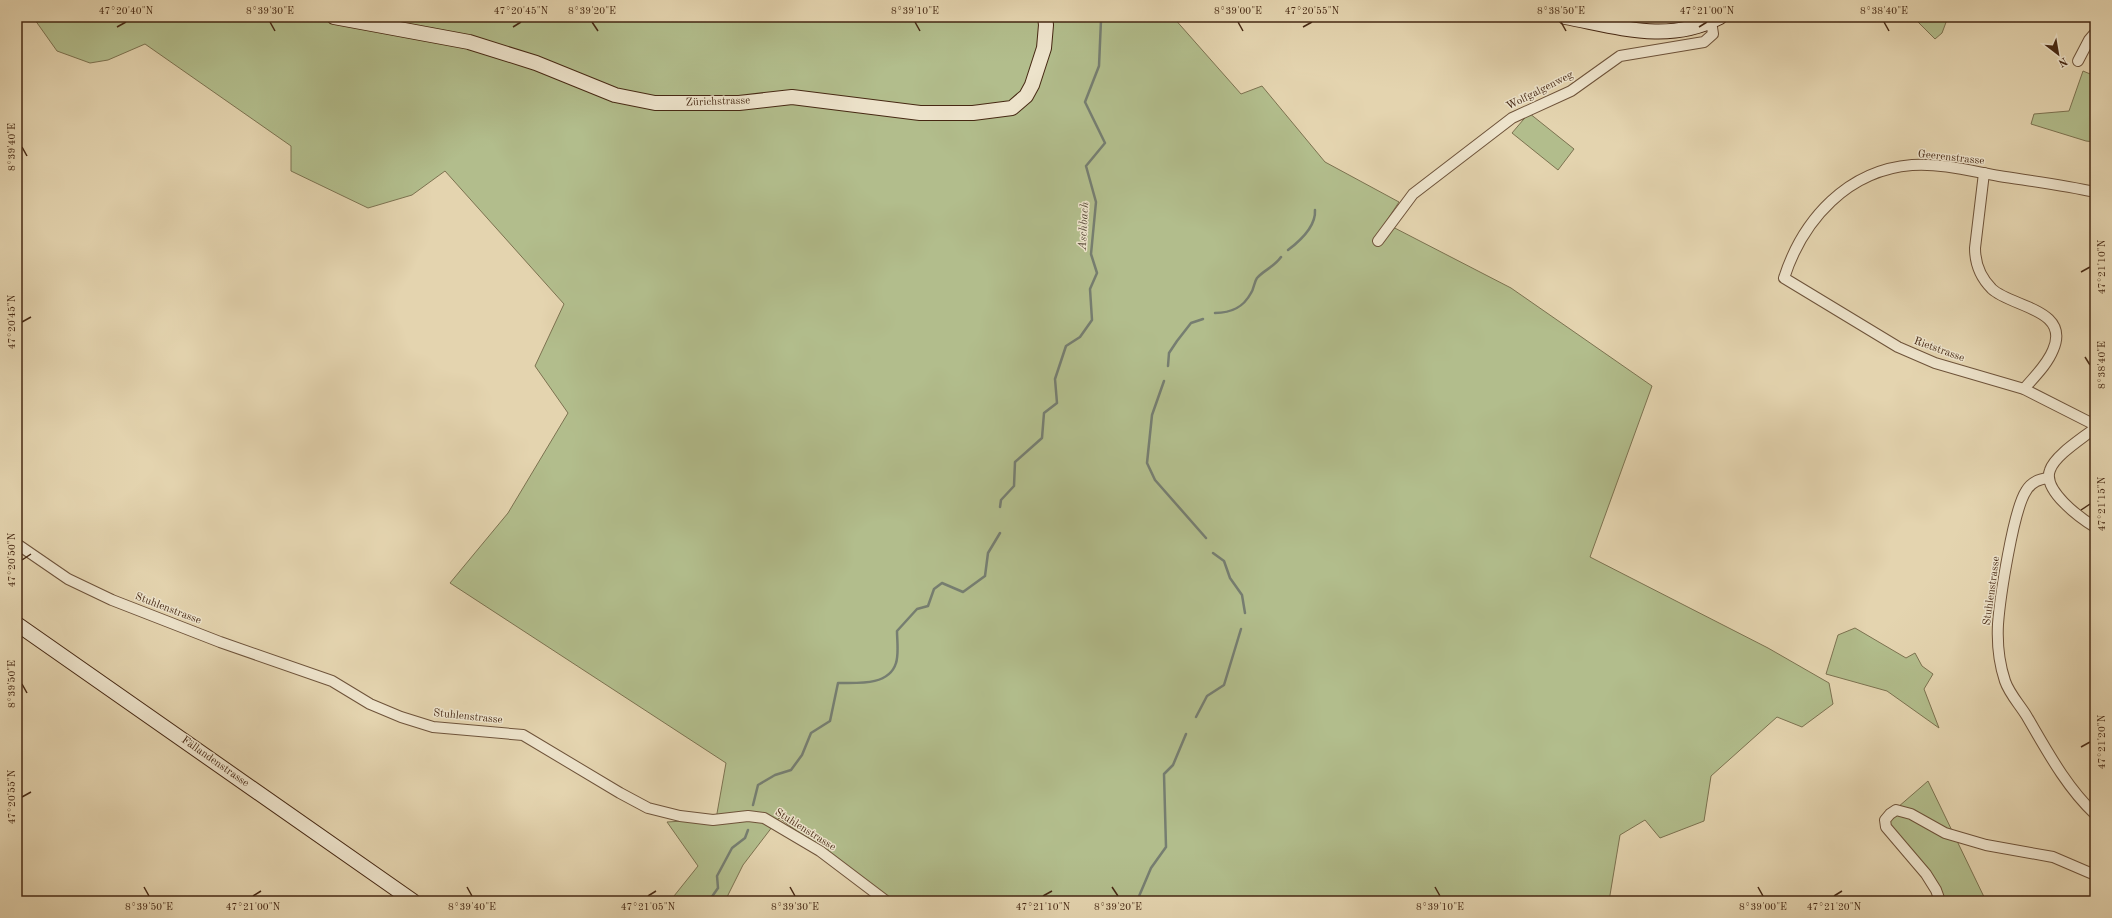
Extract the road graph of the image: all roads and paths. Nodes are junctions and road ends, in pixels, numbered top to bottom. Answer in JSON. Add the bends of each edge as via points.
{"nodes":[{"id":1,"x":334,"y":17,"type":"edge"},
{"id":2,"x":1044,"y":17,"type":"edge"},
{"id":3,"x":1565,"y":17,"type":"edge"},
{"id":4,"x":1716,"y":19,"type":"edge"},
{"id":5,"x":2095,"y":33,"type":"edge"},
{"id":6,"x":2078,"y":61,"type":"dead end"},
{"id":7,"x":1984,"y":173,"type":"junction"},
{"id":8,"x":2095,"y":192,"type":"edge"},
{"id":9,"x":1378,"y":241,"type":"dead end"},
{"id":10,"x":1784,"y":278,"type":"joint"},
{"id":11,"x":2024,"y":389,"type":"junction"},
{"id":12,"x":2095,"y":427,"type":"edge"},
{"id":13,"x":2048,"y":478,"type":"junction"},
{"id":14,"x":2095,"y":527,"type":"edge"},
{"id":15,"x":17,"y":544,"type":"edge"},
{"id":16,"x":17,"y":624,"type":"edge"},
{"id":17,"x":2095,"y":814,"type":"edge"},
{"id":18,"x":2095,"y":875,"type":"edge"},
{"id":19,"x":413,"y":901,"type":"edge"},
{"id":20,"x":886,"y":901,"type":"edge"},
{"id":21,"x":1940,"y":901,"type":"edge"}],
"edges":[{"from":1,"to":2,"type":"street","name":"Zürichstrasse","via":[[469,42],[536,63],[615,95],[655,103],[739,103],[792,97],[920,113],[973,113],[1012,108],[1026,96],[1032,85],[1044,48]]},
{"from":3,"to":4,"type":"street","via":[[1657,33],[1682,31]]},
{"from":4,"to":9,"type":"street","name":"Wolfgalgenweg","via":[[1713,34],[1704,42],[1620,56],[1571,91],[1512,118],[1413,194]]},
{"from":5,"to":6,"type":"street"},
{"from":7,"to":8,"type":"street","name":"Geerenstrasse"},
{"from":7,"to":10,"type":"street","name":"Geerenstrasse","via":[[1912,165],[1892,168],[1859,180],[1819,212],[1788,265]]},
{"from":7,"to":11,"type":"street","via":[[1975,248],[1979,270],[1984,280],[2001,296],[2042,313],[2050,321],[2055,335],[2054,348],[2049,358]]},
{"from":10,"to":11,"type":"street","name":"Rietstrasse","via":[[1898,347],[1936,363]]},
{"from":11,"to":12,"type":"street","name":"Rietstrasse"},
{"from":12,"to":13,"type":"street","via":[[2059,457]]},
{"from":13,"to":14,"type":"street","via":[[2063,501]]},
{"from":13,"to":17,"type":"street","name":"Stuhlenstrasse","via":[[2035,481],[2029,486],[2019,507],[1999,617],[1999,650],[2006,683],[2069,785]]},
{"from":15,"to":20,"type":"street","name":"Stuhlenstrasse","via":[[68,579],[112,600],[220,642],[332,680],[370,704],[401,717],[433,726],[523,735],[648,808],[680,816],[713,820],[748,816],[764,818],[820,851]]},
{"from":16,"to":19,"type":"street","name":"Fällandenstrasse"},
{"from":18,"to":21,"type":"street","via":[[2053,857],[1986,845],[1945,833],[1911,814],[1896,810],[1885,820],[1886,827],[1926,874]]}]}
